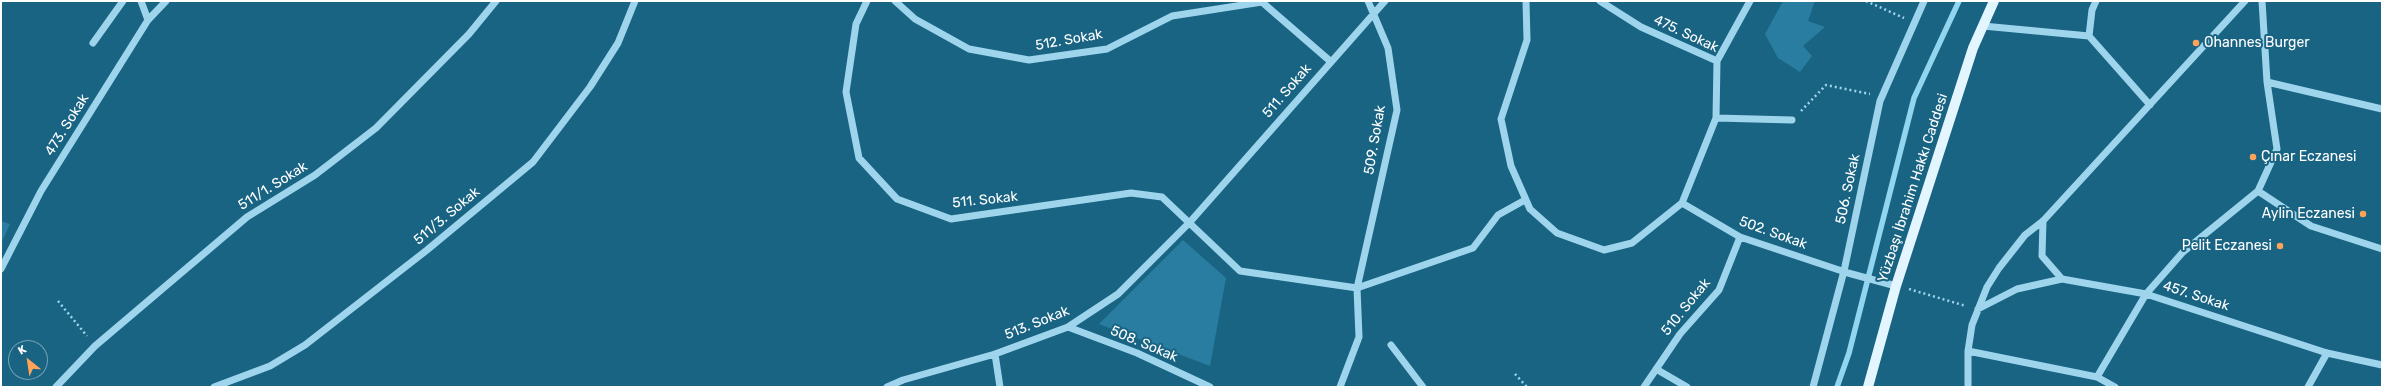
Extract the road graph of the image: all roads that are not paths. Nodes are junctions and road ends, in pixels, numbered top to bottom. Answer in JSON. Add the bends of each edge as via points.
{"nodes":[{"id":1,"x":123,"y":1,"type":"edge"},
{"id":2,"x":141,"y":1,"type":"edge"},
{"id":3,"x":166,"y":1,"type":"edge"},
{"id":4,"x":496,"y":1,"type":"edge"},
{"id":5,"x":635,"y":1,"type":"edge"},
{"id":6,"x":867,"y":1,"type":"edge"},
{"id":7,"x":895,"y":1,"type":"edge"},
{"id":8,"x":1368,"y":1,"type":"edge"},
{"id":9,"x":1384,"y":1,"type":"edge"},
{"id":10,"x":1526,"y":1,"type":"edge"},
{"id":11,"x":1600,"y":1,"type":"edge"},
{"id":12,"x":1750,"y":1,"type":"edge"},
{"id":13,"x":1924,"y":1,"type":"edge"},
{"id":14,"x":1994,"y":1,"type":"edge"},
{"id":15,"x":2096,"y":1,"type":"edge"},
{"id":16,"x":2244,"y":1,"type":"edge"},
{"id":17,"x":2262,"y":1,"type":"edge"},
{"id":18,"x":1374,"y":16,"type":"junction"},
{"id":19,"x":148,"y":20,"type":"junction"},
{"id":20,"x":1982,"y":26,"type":"junction"},
{"id":21,"x":2089,"y":36,"type":"junction"},
{"id":22,"x":94,"y":43,"type":"dead end"},
{"id":23,"x":1330,"y":61,"type":"junction"},
{"id":24,"x":1718,"y":61,"type":"junction"},
{"id":25,"x":2267,"y":82,"type":"junction"},
{"id":26,"x":2150,"y":105,"type":"junction"},
{"id":27,"x":2382,"y":109,"type":"edge"},
{"id":28,"x":1716,"y":118,"type":"junction"},
{"id":29,"x":1792,"y":120,"type":"road end"},
{"id":30,"x":2258,"y":191,"type":"junction"},
{"id":31,"x":1525,"y":200,"type":"junction"},
{"id":32,"x":1682,"y":203,"type":"junction"},
{"id":33,"x":2043,"y":221,"type":"junction"},
{"id":34,"x":1190,"y":222,"type":"junction"},
{"id":35,"x":1740,"y":237,"type":"junction"},
{"id":36,"x":2382,"y":249,"type":"edge"},
{"id":37,"x":1,"y":269,"type":"edge"},
{"id":38,"x":1846,"y":272,"type":"junction"},
{"id":39,"x":2062,"y":279,"type":"junction"},
{"id":40,"x":1896,"y":286,"type":"junction"},
{"id":41,"x":1357,"y":288,"type":"junction"},
{"id":42,"x":2146,"y":294,"type":"junction"},
{"id":43,"x":1978,"y":309,"type":"junction"},
{"id":44,"x":1068,"y":327,"type":"junction"},
{"id":45,"x":1391,"y":345,"type":"dead end"},
{"id":46,"x":1968,"y":351,"type":"junction"},
{"id":47,"x":2327,"y":353,"type":"junction"},
{"id":48,"x":995,"y":354,"type":"junction"},
{"id":49,"x":2382,"y":365,"type":"edge"},
{"id":50,"x":1656,"y":369,"type":"junction"},
{"id":51,"x":2097,"y":377,"type":"junction"},
{"id":52,"x":56,"y":387,"type":"edge"},
{"id":53,"x":214,"y":387,"type":"edge"},
{"id":54,"x":887,"y":387,"type":"edge"},
{"id":55,"x":1000,"y":387,"type":"edge"},
{"id":56,"x":1210,"y":387,"type":"edge"},
{"id":57,"x":1340,"y":387,"type":"edge"},
{"id":58,"x":1423,"y":387,"type":"edge"},
{"id":59,"x":1644,"y":387,"type":"edge"},
{"id":60,"x":1686,"y":387,"type":"edge"},
{"id":61,"x":1813,"y":387,"type":"edge"},
{"id":62,"x":1868,"y":387,"type":"edge"},
{"id":63,"x":1968,"y":387,"type":"edge"},
{"id":64,"x":2115,"y":387,"type":"edge"},
{"id":65,"x":2308,"y":387,"type":"edge"}],
"edges":[{"from":1,"to":22,"type":"street"},
{"from":2,"to":19,"type":"street"},
{"from":3,"to":19,"type":"street","name":"473. Sokak"},
{"from":4,"to":52,"type":"street","name":"511/1. Sokak","via":[[469,34],[376,128],[315,176],[247,217],[95,346]]},
{"from":5,"to":53,"type":"street","name":"511/3. Sokak","via":[[618,43],[590,87],[533,162],[427,250],[305,345],[270,366]]},
{"from":6,"to":34,"type":"street","name":"511. Sokak","via":[[856,24],[846,92],[859,158],[897,199],[951,219],[1131,193],[1162,197]]},
{"from":7,"to":23,"type":"street","name":"512. Sokak","via":[[915,19],[969,49],[1029,60],[1107,49],[1172,16],[1262,2]]},
{"from":8,"to":18,"type":"street","name":"509. Sokak"},
{"from":9,"to":18,"type":"street"},
{"from":10,"to":31,"type":"street","via":[[1526,40],[1501,119],[1511,166]]},
{"from":11,"to":24,"type":"street","name":"475. Sokak","via":[[1641,27]]},
{"from":12,"to":24,"type":"street"},
{"from":13,"to":38,"type":"street","name":"506. Sokak","via":[[1882,96]]},
{"from":14,"to":20,"type":"main road","name":"Yüzbaşı İbrahim Hakkı Caddesi"},
{"from":15,"to":21,"type":"street","via":[[2092,10]]},
{"from":16,"to":26,"type":"street"},
{"from":17,"to":25,"type":"street"},
{"from":18,"to":23,"type":"street","name":"511. Sokak"},
{"from":18,"to":41,"type":"street","name":"509. Sokak","via":[[1388,48],[1397,110]]},
{"from":19,"to":37,"type":"street","name":"473. Sokak","via":[[41,191]]},
{"from":20,"to":21,"type":"street"},
{"from":20,"to":40,"type":"main road","name":"Yüzbaşı İbrahim Hakkı Caddesi"},
{"from":21,"to":26,"type":"street"},
{"from":23,"to":34,"type":"street","name":"511. Sokak"},
{"from":24,"to":28,"type":"street","name":"475. Sokak"},
{"from":25,"to":27,"type":"street"},
{"from":25,"to":30,"type":"street","via":[[2277,149]]},
{"from":26,"to":33,"type":"street"},
{"from":28,"to":29,"type":"street"},
{"from":28,"to":32,"type":"street","name":"475. Sokak"},
{"from":30,"to":36,"type":"street","via":[[2311,226]]},
{"from":30,"to":42,"type":"street","via":[[2183,252]]},
{"from":31,"to":32,"type":"street","via":[[1530,210],[1556,233],[1604,250],[1632,243]]},
{"from":31,"to":41,"type":"street","via":[[1498,215],[1473,248]]},
{"from":32,"to":35,"type":"street","name":"502. Sokak"},
{"from":33,"to":39,"type":"street","via":[[2042,256]]},
{"from":33,"to":43,"type":"street","via":[[2012,249],[1987,287]]},
{"from":34,"to":41,"type":"street","name":"511. Sokak","via":[[1240,271]]},
{"from":34,"to":44,"type":"street","name":"513. Sokak","via":[[1118,294]]},
{"from":35,"to":38,"type":"street","name":"502. Sokak"},
{"from":35,"to":50,"type":"street","name":"510. Sokak","via":[[1719,290],[1680,334]]},
{"from":38,"to":40,"type":"street","name":"502. Sokak"},
{"from":38,"to":61,"type":"street","name":"506. Sokak"},
{"from":39,"to":42,"type":"street","name":"457. Sokak"},
{"from":39,"to":43,"type":"street","via":[[2016,289]]},
{"from":40,"to":62,"type":"main road","name":"Yüzbaşı İbrahim Hakkı Caddesi"},
{"from":41,"to":57,"type":"street","name":"509. Sokak","via":[[1359,336]]},
{"from":42,"to":47,"type":"street","name":"457. Sokak"},
{"from":42,"to":51,"type":"street"},
{"from":43,"to":46,"type":"street","via":[[1972,325]]},
{"from":44,"to":48,"type":"street","name":"513. Sokak"},
{"from":44,"to":56,"type":"street","name":"508. Sokak","via":[[1137,353]]},
{"from":45,"to":58,"type":"street"},
{"from":46,"to":51,"type":"street"},
{"from":46,"to":63,"type":"street"},
{"from":47,"to":49,"type":"street","name":"457. Sokak"},
{"from":47,"to":65,"type":"street"},
{"from":48,"to":54,"type":"street","name":"513. Sokak","via":[[903,380]]},
{"from":48,"to":55,"type":"street"},
{"from":50,"to":59,"type":"street","name":"510. Sokak"},
{"from":50,"to":60,"type":"street"},
{"from":51,"to":64,"type":"street"}]}
